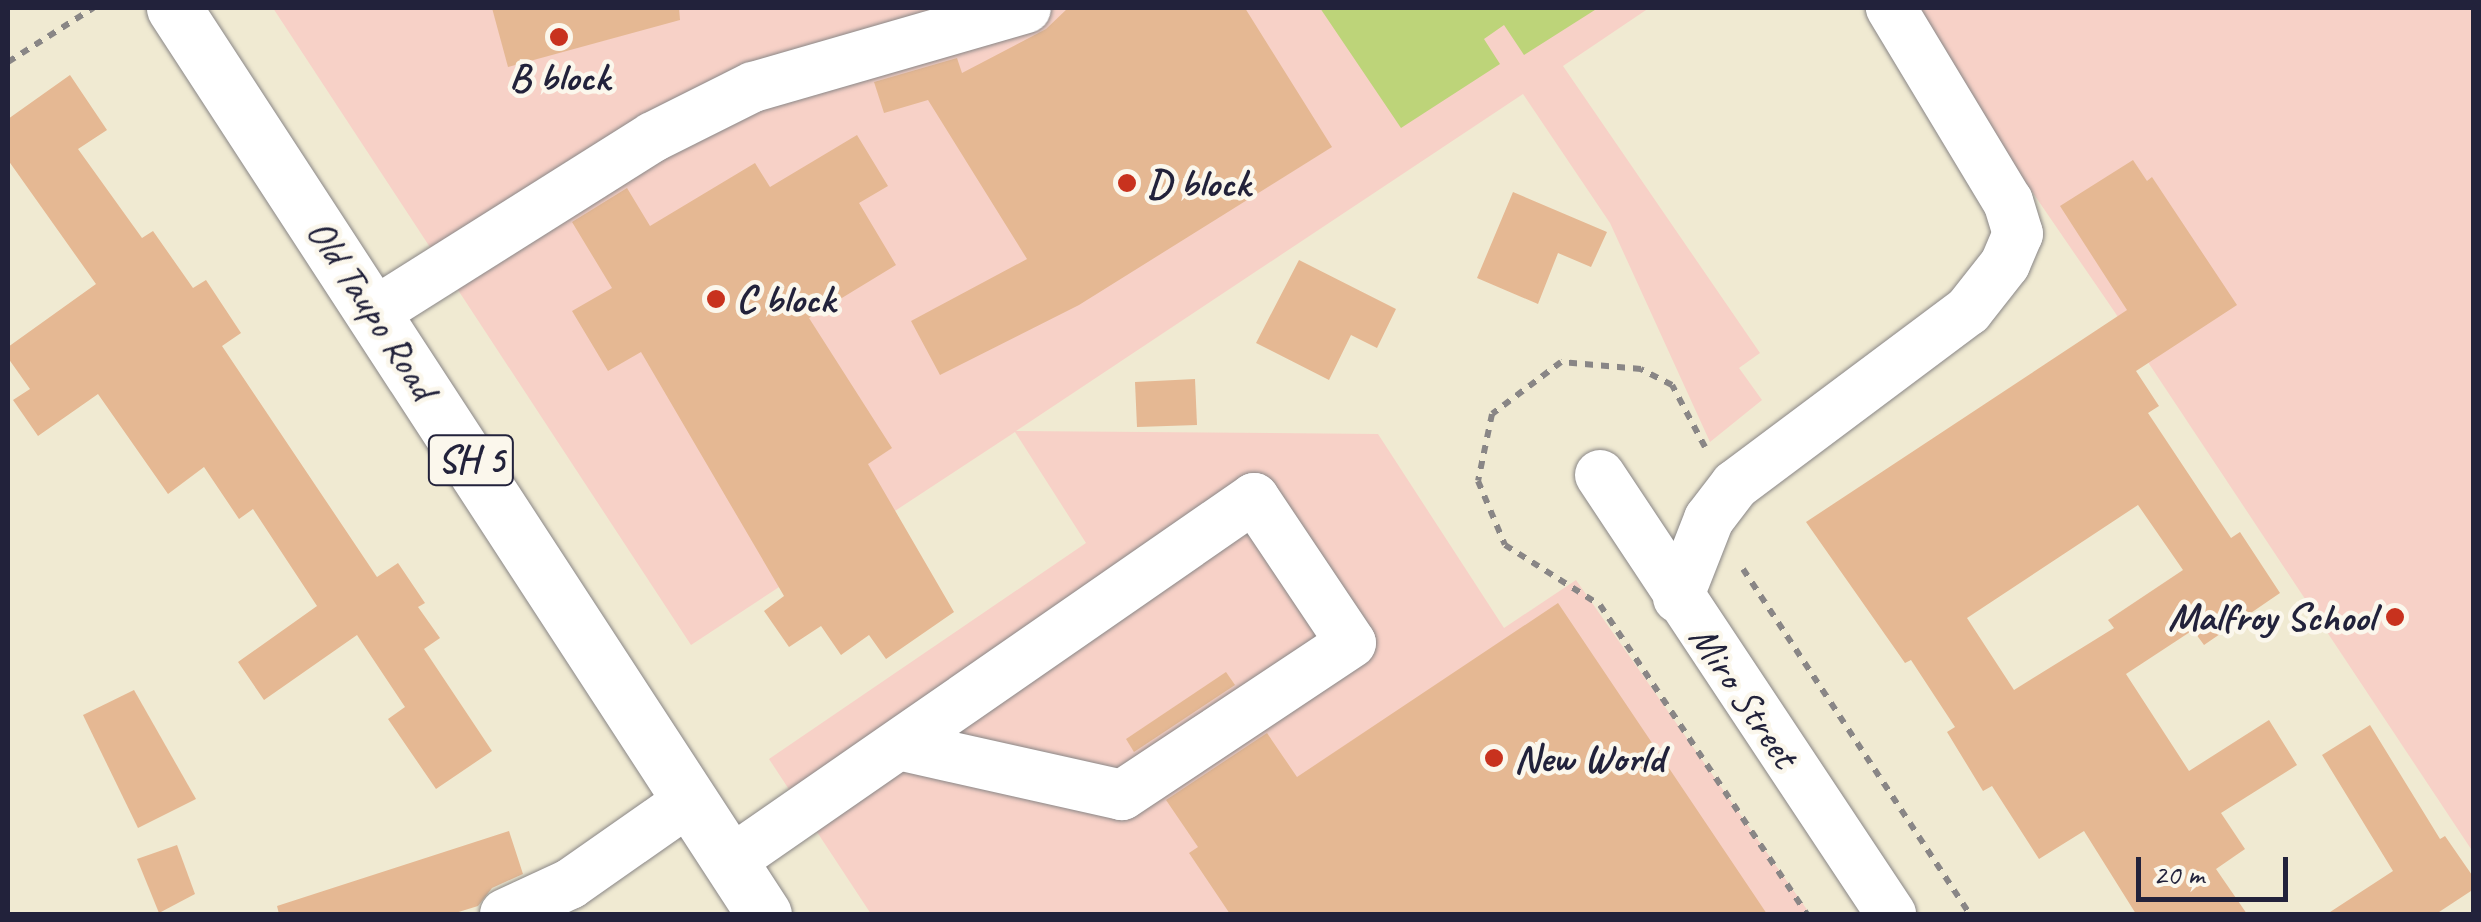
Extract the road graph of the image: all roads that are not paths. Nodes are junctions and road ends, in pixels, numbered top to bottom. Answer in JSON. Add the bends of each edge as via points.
{"nodes":[{"id":1,"x":174,"y":8,"type":"edge"},
{"id":2,"x":1026,"y":8,"type":"edge"},
{"id":3,"x":1892,"y":8,"type":"edge"},
{"id":4,"x":375,"y":312,"type":"junction"},
{"id":5,"x":1600,"y":474,"type":"dead end"},
{"id":6,"x":1678,"y":598,"type":"junction"},
{"id":7,"x":902,"y":746,"type":"junction"},
{"id":8,"x":690,"y":800,"type":"junction"},
{"id":9,"x":730,"y":862,"type":"junction"},
{"id":10,"x":505,"y":914,"type":"edge"},
{"id":11,"x":764,"y":914,"type":"edge"},
{"id":12,"x":1891,"y":914,"type":"edge"}],
"edges":[{"from":1,"to":4,"type":"highway","name":"Old Taupo Road","number":"SH 5"},
{"from":2,"to":4,"type":"street","via":[[753,87],[652,137]]},
{"from":3,"to":6,"type":"street","via":[[2008,202],[2018,234],[2005,264],[1968,311],[1735,485],[1709,518]]},
{"from":4,"to":8,"type":"highway","name":"Old Taupo Road","number":"SH 5"},
{"from":5,"to":6,"type":"street","name":"Miro Street"},
{"from":6,"to":12,"type":"street","name":"Miro Street"},
{"from":7,"to":7,"type":"street","via":[[1254,498],[1351,642],[1122,795]]},
{"from":7,"to":9,"type":"street"},
{"from":8,"to":9,"type":"highway","name":"Old Taupo Road","number":"SH 5"},
{"from":8,"to":10,"type":"street","via":[[570,884]]},
{"from":9,"to":11,"type":"highway","name":"Old Taupo Road","number":"SH 5"}]}
